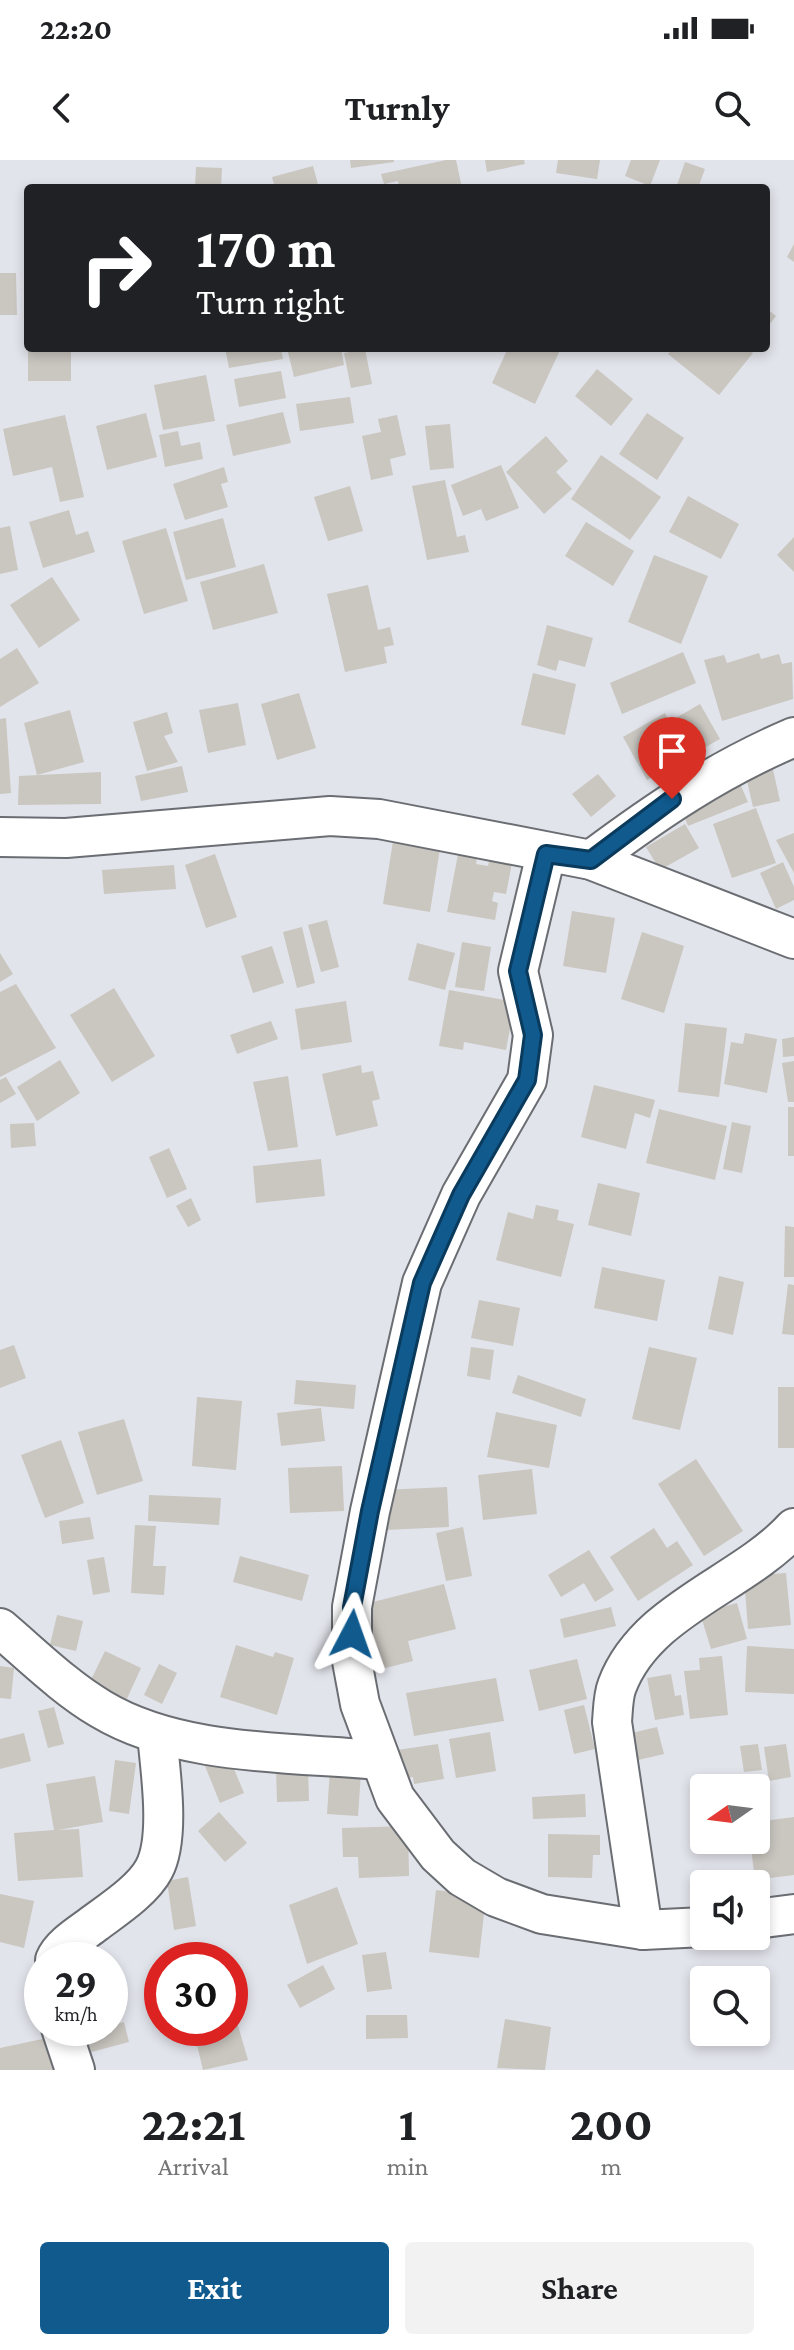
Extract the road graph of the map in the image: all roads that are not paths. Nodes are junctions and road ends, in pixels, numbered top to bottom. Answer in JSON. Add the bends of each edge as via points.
{"nodes":[{"id":1,"x":794,"y":737,"type":"edge"},
{"id":2,"x":0,"y":837,"type":"edge"},
{"id":3,"x":546,"y":854,"type":"junction"},
{"id":4,"x":591,"y":860,"type":"junction"},
{"id":5,"x":794,"y":939,"type":"edge"},
{"id":6,"x":794,"y":1528,"type":"edge"},
{"id":7,"x":0,"y":1628,"type":"edge"},
{"id":8,"x":157,"y":1734,"type":"junction"},
{"id":9,"x":378,"y":1760,"type":"junction"},
{"id":10,"x":794,"y":1914,"type":"edge"},
{"id":11,"x":770,"y":1917,"type":"edge"},
{"id":12,"x":690,"y":1928,"type":"edge"},
{"id":13,"x":643,"y":1930,"type":"junction"},
{"id":14,"x":71,"y":1942,"type":"edge"},
{"id":15,"x":67,"y":2046,"type":"edge"},
{"id":16,"x":75,"y":2070,"type":"edge"}],
"edges":[{"from":1,"to":4,"type":"street","via":[[735,762],[672,799]]},
{"from":2,"to":3,"type":"street","via":[[66,838],[330,816],[379,819]]},
{"from":3,"to":4,"type":"street"},
{"from":3,"to":9,"type":"street","via":[[518,971],[533,1035],[527,1080],[461,1195],[422,1283],[352,1607],[352,1661]]},
{"from":4,"to":5,"type":"street"},
{"from":6,"to":13,"type":"street","via":[[656,1631],[616,1687],[612,1722]]},
{"from":7,"to":8,"type":"street","via":[[72,1691]]},
{"from":8,"to":9,"type":"street","via":[[192,1743]]},
{"from":8,"to":14,"type":"street","via":[[162,1793],[155,1868]]},
{"from":9,"to":13,"type":"street","via":[[395,1798],[438,1855],[462,1877],[542,1914]]},
{"from":10,"to":11,"type":"street"},
{"from":12,"to":13,"type":"street"},
{"from":15,"to":16,"type":"street"}]}
